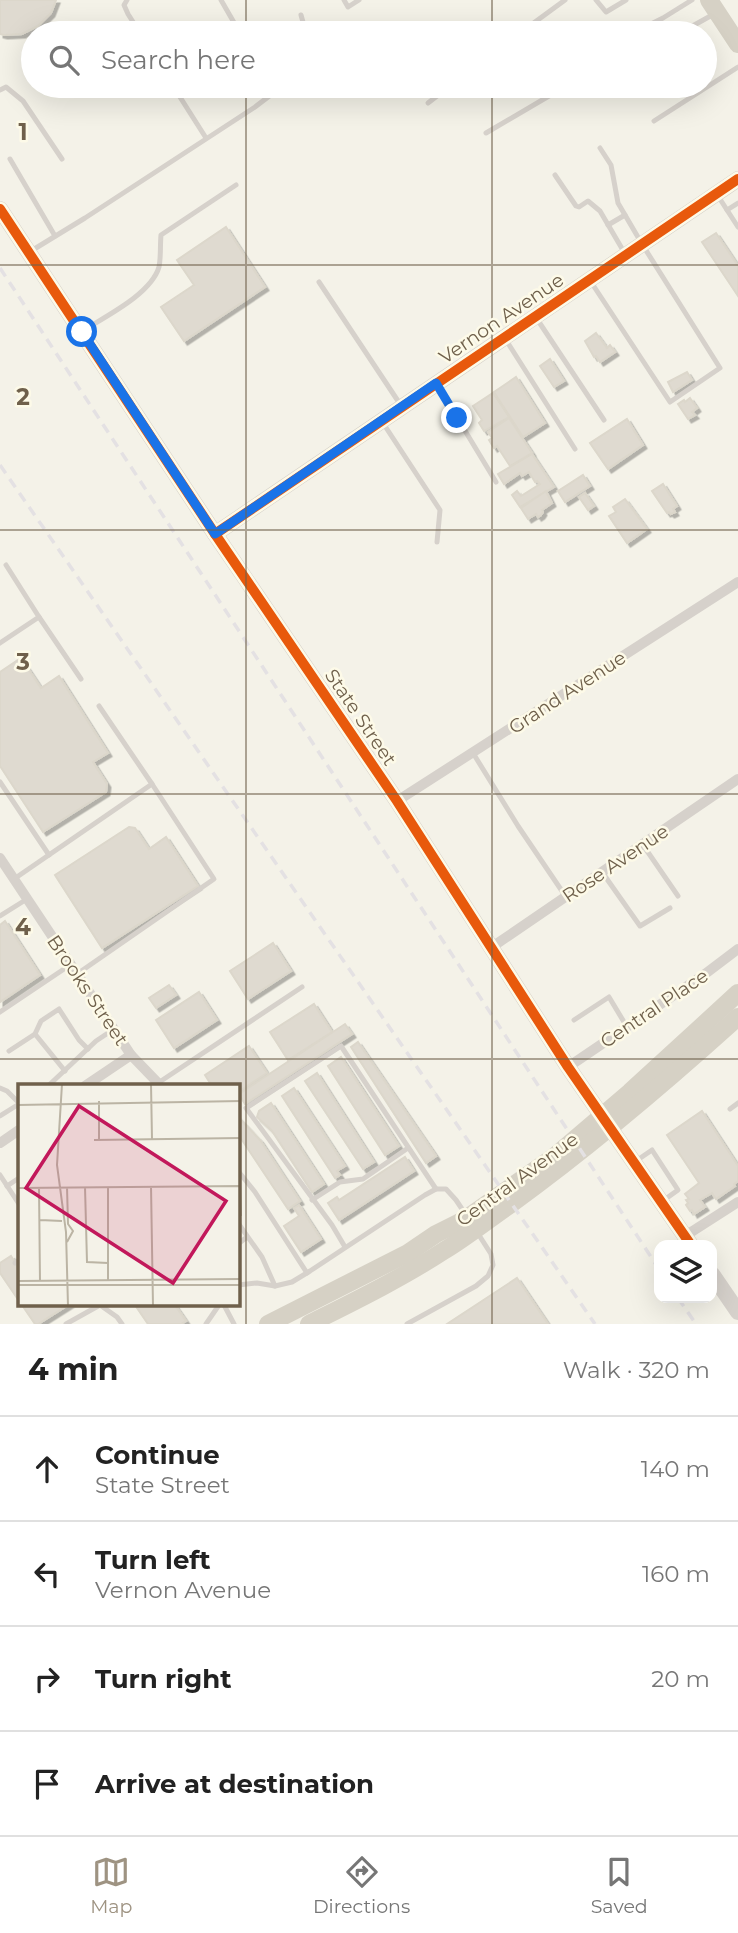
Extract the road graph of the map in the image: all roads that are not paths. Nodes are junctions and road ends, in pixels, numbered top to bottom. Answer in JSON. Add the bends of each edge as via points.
{"nodes":[{"id":1,"x":127,"y":0,"type":"edge"},
{"id":2,"x":221,"y":0,"type":"edge"},
{"id":3,"x":344,"y":0,"type":"edge"},
{"id":4,"x":359,"y":0,"type":"edge"},
{"id":5,"x":565,"y":0,"type":"edge"},
{"id":6,"x":596,"y":0,"type":"edge"},
{"id":7,"x":626,"y":0,"type":"edge"},
{"id":8,"x":691,"y":0,"type":"edge"},
{"id":9,"x":713,"y":6,"type":"edge"},
{"id":10,"x":301,"y":15,"type":"dead end"},
{"id":11,"x":132,"y":21,"type":"edge"},
{"id":12,"x":233,"y":21,"type":"edge"},
{"id":13,"x":303,"y":21,"type":"edge"},
{"id":14,"x":536,"y":21,"type":"edge"},
{"id":15,"x":657,"y":21,"type":"edge"},
{"id":16,"x":695,"y":21,"type":"edge"},
{"id":17,"x":738,"y":44,"type":"edge"},
{"id":18,"x":738,"y":67,"type":"edge"},
{"id":19,"x":717,"y":80,"type":"edge"},
{"id":20,"x":0,"y":90,"type":"edge"},
{"id":21,"x":181,"y":98,"type":"edge"},
{"id":22,"x":262,"y":98,"type":"edge"},
{"id":23,"x":434,"y":98,"type":"edge"},
{"id":24,"x":546,"y":98,"type":"edge"},
{"id":25,"x":690,"y":98,"type":"edge"},
{"id":26,"x":428,"y":103,"type":"dead end"},
{"id":27,"x":654,"y":121,"type":"dead end"},
{"id":28,"x":486,"y":133,"type":"dead end"},
{"id":29,"x":206,"y":138,"type":"junction"},
{"id":30,"x":600,"y":148,"type":"dead end"},
{"id":31,"x":10,"y":159,"type":"dead end"},
{"id":32,"x":62,"y":159,"type":"dead end"},
{"id":33,"x":555,"y":175,"type":"dead end"},
{"id":34,"x":738,"y":179,"type":"edge"},
{"id":35,"x":236,"y":185,"type":"dead end"},
{"id":36,"x":716,"y":194,"type":"junction"},
{"id":37,"x":738,"y":204,"type":"edge"},
{"id":38,"x":0,"y":209,"type":"edge"},
{"id":39,"x":727,"y":210,"type":"junction"},
{"id":40,"x":625,"y":215,"type":"junction"},
{"id":41,"x":608,"y":225,"type":"junction"},
{"id":42,"x":738,"y":227,"type":"edge"},
{"id":43,"x":55,"y":236,"type":"junction"},
{"id":44,"x":642,"y":244,"type":"junction"},
{"id":45,"x":29,"y":252,"type":"junction"},
{"id":46,"x":626,"y":255,"type":"junction"},
{"id":47,"x":589,"y":280,"type":"junction"},
{"id":48,"x":319,"y":282,"type":"dead end"},
{"id":49,"x":536,"y":316,"type":"junction"},
{"id":50,"x":82,"y":332,"type":"junction"},
{"id":51,"x":504,"y":337,"type":"junction"},
{"id":52,"x":436,"y":383,"type":"junction"},
{"id":53,"x":402,"y":407,"type":"junction"},
{"id":54,"x":382,"y":420,"type":"junction"},
{"id":55,"x":604,"y":420,"type":"dead end"},
{"id":56,"x":575,"y":449,"type":"dead end"},
{"id":57,"x":496,"y":482,"type":"dead end"},
{"id":58,"x":215,"y":534,"type":"junction"},
{"id":59,"x":437,"y":541,"type":"dead end"},
{"id":60,"x":6,"y":565,"type":"dead end"},
{"id":61,"x":738,"y":582,"type":"edge"},
{"id":62,"x":39,"y":617,"type":"junction"},
{"id":63,"x":0,"y":643,"type":"edge"},
{"id":64,"x":81,"y":680,"type":"dead end"},
{"id":65,"x":99,"y":706,"type":"dead end"},
{"id":66,"x":472,"y":752,"type":"junction"},
{"id":67,"x":738,"y":779,"type":"edge"},
{"id":68,"x":0,"y":782,"type":"edge"},
{"id":69,"x":152,"y":785,"type":"junction"},
{"id":70,"x":397,"y":801,"type":"junction"},
{"id":71,"x":643,"y":845,"type":"junction"},
{"id":72,"x":48,"y":855,"type":"junction"},
{"id":73,"x":0,"y":858,"type":"edge"},
{"id":74,"x":603,"y":872,"type":"junction"},
{"id":75,"x":7,"y":875,"type":"edge"},
{"id":76,"x":678,"y":896,"type":"dead end"},
{"id":77,"x":566,"y":897,"type":"junction"},
{"id":78,"x":27,"y":899,"type":"junction"},
{"id":79,"x":670,"y":908,"type":"dead end"},
{"id":80,"x":0,"y":916,"type":"edge"},
{"id":81,"x":492,"y":947,"type":"junction"},
{"id":82,"x":738,"y":948,"type":"edge"},
{"id":83,"x":74,"y":969,"type":"junction"},
{"id":84,"x":302,"y":987,"type":"dead end"},
{"id":85,"x":738,"y":993,"type":"edge"},
{"id":86,"x":0,"y":1012,"type":"edge"},
{"id":87,"x":738,"y":1017,"type":"edge"},
{"id":88,"x":574,"y":1020,"type":"dead end"},
{"id":89,"x":627,"y":1027,"type":"junction"},
{"id":90,"x":114,"y":1030,"type":"junction"},
{"id":91,"x":35,"y":1034,"type":"junction"},
{"id":92,"x":88,"y":1049,"type":"junction"},
{"id":93,"x":9,"y":1051,"type":"dead end"},
{"id":94,"x":131,"y":1055,"type":"junction"},
{"id":95,"x":568,"y":1067,"type":"junction"},
{"id":96,"x":65,"y":1071,"type":"junction"},
{"id":97,"x":50,"y":1084,"type":"edge"},
{"id":98,"x":88,"y":1084,"type":"edge"},
{"id":99,"x":157,"y":1084,"type":"edge"},
{"id":100,"x":159,"y":1084,"type":"edge"},
{"id":101,"x":0,"y":1088,"type":"edge"},
{"id":102,"x":633,"y":1099,"type":"junction"},
{"id":103,"x":18,"y":1102,"type":"edge"},
{"id":104,"x":738,"y":1103,"type":"edge"},
{"id":105,"x":18,"y":1104,"type":"edge"},
{"id":106,"x":730,"y":1109,"type":"dead end"},
{"id":107,"x":0,"y":1116,"type":"edge"},
{"id":108,"x":18,"y":1131,"type":"edge"},
{"id":109,"x":0,"y":1143,"type":"edge"},
{"id":110,"x":408,"y":1148,"type":"junction"},
{"id":111,"x":240,"y":1173,"type":"edge"},
{"id":112,"x":0,"y":1175,"type":"edge"},
{"id":113,"x":18,"y":1179,"type":"edge"},
{"id":114,"x":7,"y":1186,"type":"junction"},
{"id":115,"x":436,"y":1189,"type":"junction"},
{"id":116,"x":312,"y":1200,"type":"junction"},
{"id":117,"x":18,"y":1202,"type":"edge"},
{"id":118,"x":738,"y":1202,"type":"edge"},
{"id":119,"x":240,"y":1226,"type":"edge"},
{"id":120,"x":247,"y":1237,"type":"junction"},
{"id":121,"x":687,"y":1240,"type":"edge"},
{"id":122,"x":689,"y":1240,"type":"edge"},
{"id":123,"x":240,"y":1242,"type":"edge"},
{"id":124,"x":345,"y":1247,"type":"junction"},
{"id":125,"x":307,"y":1273,"type":"junction"},
{"id":126,"x":717,"y":1281,"type":"edge"},
{"id":127,"x":240,"y":1285,"type":"edge"},
{"id":128,"x":275,"y":1286,"type":"junction"},
{"id":129,"x":96,"y":1307,"type":"edge"},
{"id":130,"x":103,"y":1307,"type":"edge"},
{"id":131,"x":219,"y":1307,"type":"edge"},
{"id":132,"x":222,"y":1307,"type":"edge"},
{"id":133,"x":738,"y":1312,"type":"edge"},
{"id":134,"x":66,"y":1324,"type":"edge"},
{"id":135,"x":122,"y":1324,"type":"edge"},
{"id":136,"x":205,"y":1324,"type":"edge"},
{"id":137,"x":234,"y":1324,"type":"edge"},
{"id":138,"x":267,"y":1324,"type":"edge"},
{"id":139,"x":309,"y":1324,"type":"edge"},
{"id":140,"x":407,"y":1324,"type":"edge"}],
"edges":[{"from":1,"to":11,"type":"lane","via":[[124,5]]},
{"from":2,"to":12,"type":"lane"},
{"from":3,"to":4,"type":"lane","via":[[348,7]]},
{"from":5,"to":14,"type":"lane"},
{"from":6,"to":7,"type":"lane","via":[[606,12]]},
{"from":8,"to":15,"type":"lane"},
{"from":9,"to":16,"type":"lane"},
{"from":9,"to":17,"type":"main road"},
{"from":10,"to":13,"type":"lane"},
{"from":18,"to":19,"type":"lane"},
{"from":20,"to":32,"type":"lane","via":[[6,88],[23,101]]},
{"from":21,"to":29,"type":"lane"},
{"from":22,"to":29,"type":"lane"},
{"from":23,"to":26,"type":"lane"},
{"from":24,"to":28,"type":"lane"},
{"from":25,"to":27,"type":"lane"},
{"from":29,"to":43,"type":"lane"},
{"from":30,"to":40,"type":"lane","via":[[611,165],[618,203]]},
{"from":31,"to":43,"type":"lane"},
{"from":33,"to":41,"type":"lane","via":[[576,206],[588,201]]},
{"from":34,"to":36,"type":"street","name":"Vernon Avenue"},
{"from":35,"to":50,"type":"lane","via":[[161,235],[158,270],[146,286]]},
{"from":36,"to":39,"type":"lane"},
{"from":36,"to":44,"type":"street","name":"Vernon Avenue"},
{"from":37,"to":39,"type":"lane"},
{"from":38,"to":45,"type":"street","name":"State Street"},
{"from":39,"to":42,"type":"lane"},
{"from":40,"to":41,"type":"lane"},
{"from":40,"to":44,"type":"lane"},
{"from":41,"to":46,"type":"lane"},
{"from":43,"to":45,"type":"lane"},
{"from":44,"to":46,"type":"street","name":"Vernon Avenue"},
{"from":44,"to":47,"type":"lane","via":[[720,368],[670,402]]},
{"from":45,"to":50,"type":"street","name":"State Street"},
{"from":46,"to":47,"type":"street","name":"Vernon Avenue"},
{"from":47,"to":49,"type":"street","name":"Vernon Avenue"},
{"from":48,"to":53,"type":"lane"},
{"from":49,"to":51,"type":"street","name":"Vernon Avenue"},
{"from":49,"to":55,"type":"lane"},
{"from":50,"to":58,"type":"street","name":"State Street"},
{"from":51,"to":52,"type":"street","name":"Vernon Avenue"},
{"from":51,"to":56,"type":"lane"},
{"from":52,"to":53,"type":"street","name":"Vernon Avenue"},
{"from":52,"to":57,"type":"lane"},
{"from":53,"to":54,"type":"street","name":"Vernon Avenue"},
{"from":54,"to":58,"type":"street","name":"Vernon Avenue"},
{"from":54,"to":59,"type":"lane","via":[[440,510]]},
{"from":58,"to":70,"type":"street","name":"State Street"},
{"from":60,"to":62,"type":"lane"},
{"from":61,"to":66,"type":"street","name":"Grand Avenue"},
{"from":62,"to":63,"type":"lane"},
{"from":62,"to":64,"type":"lane"},
{"from":65,"to":69,"type":"lane"},
{"from":66,"to":70,"type":"street","name":"Grand Avenue"},
{"from":66,"to":77,"type":"lane"},
{"from":67,"to":71,"type":"street","name":"Rose Avenue"},
{"from":68,"to":72,"type":"lane"},
{"from":69,"to":72,"type":"lane"},
{"from":69,"to":83,"type":"lane","via":[[214,879]]},
{"from":70,"to":81,"type":"street","name":"State Street"},
{"from":71,"to":74,"type":"street","name":"Rose Avenue"},
{"from":71,"to":76,"type":"lane"},
{"from":72,"to":75,"type":"lane"},
{"from":73,"to":75,"type":"street","name":"Brooks Street"},
{"from":74,"to":77,"type":"street","name":"Rose Avenue"},
{"from":74,"to":79,"type":"lane","via":[[640,926]]},
{"from":75,"to":78,"type":"street","name":"Brooks Street"},
{"from":77,"to":81,"type":"street","name":"Rose Avenue"},
{"from":78,"to":80,"type":"lane"},
{"from":78,"to":83,"type":"street","name":"Brooks Street"},
{"from":81,"to":95,"type":"street","name":"State Street"},
{"from":82,"to":89,"type":"street","name":"Central Place"},
{"from":83,"to":86,"type":"lane"},
{"from":83,"to":90,"type":"street","name":"Brooks Street"},
{"from":84,"to":100,"type":"lane"},
{"from":85,"to":102,"type":"main road","name":"Central Avenue"},
{"from":87,"to":102,"type":"main road","name":"Central Avenue"},
{"from":88,"to":89,"type":"lane","via":[[609,997]]},
{"from":89,"to":95,"type":"street","name":"Central Place"},
{"from":90,"to":92,"type":"lane"},
{"from":90,"to":94,"type":"street","name":"Brooks Street"},
{"from":91,"to":92,"type":"lane","via":[[41,1021],[59,1009]]},
{"from":91,"to":93,"type":"lane"},
{"from":91,"to":96,"type":"lane"},
{"from":92,"to":96,"type":"lane"},
{"from":94,"to":98,"type":"street"},
{"from":94,"to":99,"type":"street","name":"Brooks Street"},
{"from":95,"to":121,"type":"street","name":"State Street"},
{"from":96,"to":97,"type":"lane"},
{"from":101,"to":103,"type":"lane"},
{"from":102,"to":138,"type":"main road","name":"Central Avenue","via":[[464,1220]]},
{"from":102,"to":139,"type":"main road","name":"Central Avenue","via":[[566,1164],[444,1251]]},
{"from":104,"to":106,"type":"lane"},
{"from":105,"to":107,"type":"lane"},
{"from":108,"to":109,"type":"street"},
{"from":110,"to":115,"type":"lane"},
{"from":110,"to":116,"type":"lane","via":[[363,1179],[340,1182]]},
{"from":110,"to":116,"type":"lane","via":[[341,1046],[246,1108]]},
{"from":111,"to":125,"type":"lane"},
{"from":112,"to":114,"type":"lane"},
{"from":113,"to":114,"type":"lane"},
{"from":114,"to":117,"type":"lane"},
{"from":115,"to":124,"type":"lane"},
{"from":115,"to":140,"type":"lane","via":[[446,1189],[456,1200],[491,1254],[493,1265],[476,1286]]},
{"from":116,"to":124,"type":"lane"},
{"from":118,"to":122,"type":"street"},
{"from":119,"to":120,"type":"lane"},
{"from":120,"to":123,"type":"lane"},
{"from":120,"to":128,"type":"lane"},
{"from":124,"to":125,"type":"lane"},
{"from":125,"to":128,"type":"lane"},
{"from":126,"to":133,"type":"street"},
{"from":127,"to":128,"type":"lane"},
{"from":129,"to":134,"type":"lane"},
{"from":130,"to":135,"type":"lane"},
{"from":131,"to":136,"type":"lane"},
{"from":132,"to":137,"type":"lane"}]}
